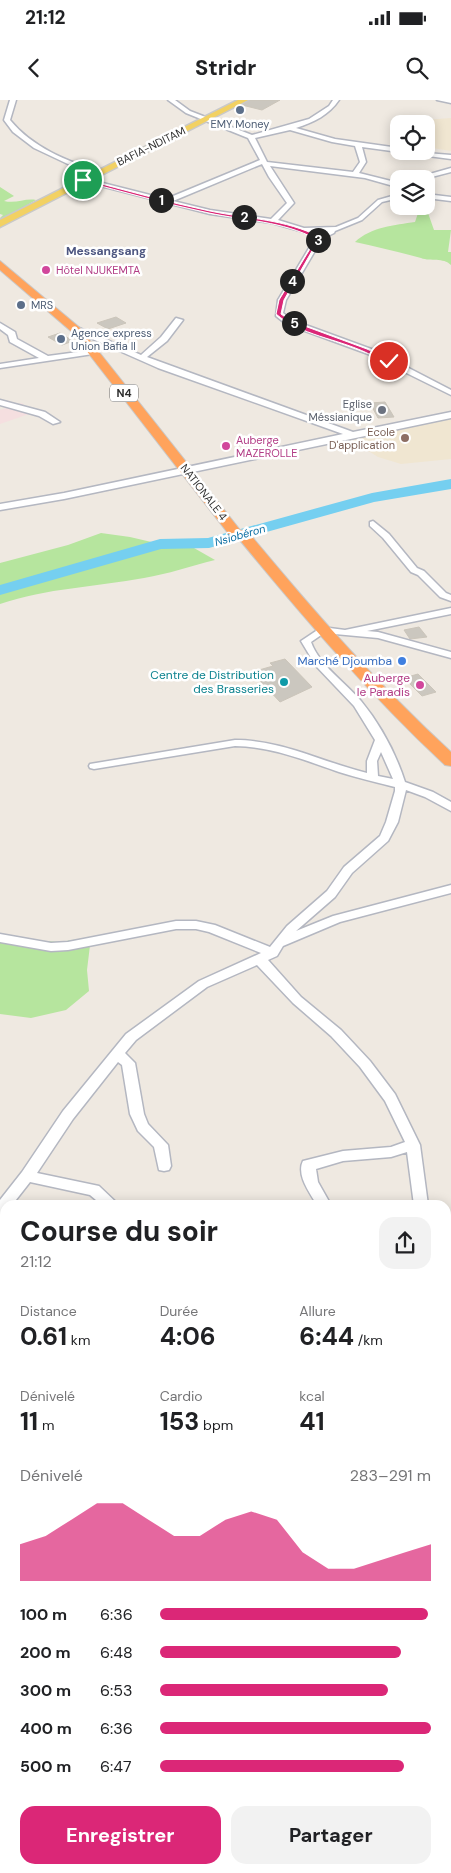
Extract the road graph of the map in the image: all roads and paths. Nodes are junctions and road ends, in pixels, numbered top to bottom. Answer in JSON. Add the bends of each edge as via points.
{"nodes":[{"id":1,"x":12,"y":100,"type":"edge"},
{"id":2,"x":171,"y":100,"type":"edge"},
{"id":3,"x":244,"y":100,"type":"edge"},
{"id":4,"x":336,"y":100,"type":"edge"},
{"id":5,"x":440,"y":100,"type":"edge"},
{"id":6,"x":451,"y":101,"type":"edge"},
{"id":7,"x":207,"y":119,"type":"junction"},
{"id":8,"x":288,"y":128,"type":"junction"},
{"id":9,"x":251,"y":138,"type":"junction"},
{"id":10,"x":358,"y":144,"type":"junction"},
{"id":11,"x":390,"y":149,"type":"edge"},
{"id":12,"x":435,"y":155,"type":"edge"},
{"id":13,"x":451,"y":157,"type":"edge"},
{"id":14,"x":265,"y":162,"type":"junction"},
{"id":15,"x":451,"y":170,"type":"edge"},
{"id":16,"x":97,"y":173,"type":"junction"},
{"id":17,"x":355,"y":174,"type":"junction"},
{"id":18,"x":435,"y":174,"type":"edge"},
{"id":19,"x":83,"y":180,"type":"junction"},
{"id":20,"x":390,"y":181,"type":"edge"},
{"id":21,"x":435,"y":197,"type":"edge"},
{"id":22,"x":390,"y":198,"type":"edge"},
{"id":23,"x":451,"y":199,"type":"edge"},
{"id":24,"x":166,"y":201,"type":"junction"},
{"id":25,"x":272,"y":221,"type":"junction"},
{"id":26,"x":2,"y":223,"type":"edge"},
{"id":27,"x":337,"y":229,"type":"junction"},
{"id":28,"x":304,"y":230,"type":"junction"},
{"id":29,"x":319,"y":238,"type":"junction"},
{"id":30,"x":0,"y":264,"type":"edge"},
{"id":31,"x":179,"y":320,"type":"dead end"},
{"id":32,"x":0,"y":325,"type":"edge"},
{"id":33,"x":76,"y":330,"type":"junction"},
{"id":34,"x":93,"y":352,"type":"junction"},
{"id":35,"x":142,"y":358,"type":"junction"},
{"id":36,"x":47,"y":359,"type":"junction"},
{"id":37,"x":0,"y":366,"type":"edge"},
{"id":38,"x":451,"y":393,"type":"edge"},
{"id":39,"x":0,"y":402,"type":"edge"},
{"id":40,"x":446,"y":413,"type":"edge"},
{"id":41,"x":56,"y":422,"type":"dead end"},
{"id":42,"x":352,"y":435,"type":"junction"},
{"id":43,"x":186,"y":468,"type":"junction"},
{"id":44,"x":0,"y":507,"type":"edge"},
{"id":45,"x":373,"y":524,"type":"dead end"},
{"id":46,"x":451,"y":598,"type":"edge"},
{"id":47,"x":451,"y":611,"type":"edge"},
{"id":48,"x":322,"y":630,"type":"junction"},
{"id":49,"x":345,"y":633,"type":"junction"},
{"id":50,"x":451,"y":655,"type":"edge"},
{"id":51,"x":379,"y":741,"type":"junction"},
{"id":52,"x":451,"y":761,"type":"edge"},
{"id":53,"x":94,"y":766,"type":"dead end"},
{"id":54,"x":373,"y":778,"type":"junction"},
{"id":55,"x":400,"y":783,"type":"junction"},
{"id":56,"x":451,"y":806,"type":"edge"},
{"id":57,"x":451,"y":888,"type":"edge"},
{"id":58,"x":0,"y":938,"type":"edge"},
{"id":59,"x":276,"y":948,"type":"junction"},
{"id":60,"x":260,"y":960,"type":"junction"},
{"id":61,"x":117,"y":1053,"type":"junction"},
{"id":62,"x":413,"y":1144,"type":"junction"},
{"id":63,"x":164,"y":1166,"type":"dead end"},
{"id":64,"x":27,"y":1176,"type":"junction"},
{"id":65,"x":8,"y":1200,"type":"edge"},
{"id":66,"x":106,"y":1200,"type":"edge"},
{"id":67,"x":321,"y":1200,"type":"edge"},
{"id":68,"x":420,"y":1200,"type":"edge"}],
"edges":[{"from":1,"to":16,"type":"street","via":[[7,120],[27,141],[51,155]]},
{"from":2,"to":7,"type":"street","via":[[188,112]]},
{"from":3,"to":7,"type":"main road","name":"BAFIA-NDITAM"},
{"from":4,"to":8,"type":"street","via":[[324,113]]},
{"from":5,"to":6,"type":"street"},
{"from":7,"to":9,"type":"street"},
{"from":7,"to":16,"type":"main road","name":"BAFIA-NDITAM"},
{"from":8,"to":9,"type":"street"},
{"from":8,"to":10,"type":"street"},
{"from":9,"to":14,"type":"street"},
{"from":10,"to":11,"type":"street"},
{"from":10,"to":17,"type":"street","via":[[363,162]]},
{"from":12,"to":13,"type":"street"},
{"from":14,"to":17,"type":"street"},
{"from":14,"to":24,"type":"street"},
{"from":14,"to":25,"type":"street","via":[[272,178],[291,203]]},
{"from":15,"to":18,"type":"street"},
{"from":16,"to":19,"type":"main road","name":"BAFIA-NDITAM"},
{"from":17,"to":20,"type":"street"},
{"from":19,"to":24,"type":"street"},
{"from":19,"to":26,"type":"main road","name":"BAFIA-NDITAM"},
{"from":21,"to":23,"type":"street"},
{"from":22,"to":27,"type":"street","via":[[380,201],[360,219]]},
{"from":24,"to":25,"type":"street","via":[[210,212]]},
{"from":25,"to":28,"type":"street"},
{"from":27,"to":28,"type":"street"},
{"from":27,"to":29,"type":"street"},
{"from":28,"to":29,"type":"street"},
{"from":29,"to":38,"type":"street","via":[[282,300],[279,314],[289,322],[370,352]]},
{"from":30,"to":33,"type":"highway","name":"NATIONALE 4","number":"N4"},
{"from":31,"to":35,"type":"street","via":[[164,339]]},
{"from":32,"to":36,"type":"street","via":[[12,334],[13,340]]},
{"from":33,"to":34,"type":"highway","name":"NATIONALE 4","number":"N4"},
{"from":33,"to":35,"type":"street"},
{"from":34,"to":36,"type":"street"},
{"from":34,"to":43,"type":"highway","name":"NATIONALE 4","number":"N4"},
{"from":35,"to":42,"type":"street"},
{"from":36,"to":37,"type":"street"},
{"from":39,"to":41,"type":"street","via":[[42,414]]},
{"from":40,"to":42,"type":"street"},
{"from":42,"to":43,"type":"street"},
{"from":43,"to":44,"type":"street"},
{"from":43,"to":48,"type":"highway","name":"NATIONALE 4","number":"N4"},
{"from":45,"to":46,"type":"street","via":[[414,570]]},
{"from":47,"to":49,"type":"street"},
{"from":48,"to":49,"type":"street"},
{"from":48,"to":51,"type":"street","via":[[306,641],[310,654],[358,704],[370,720]]},
{"from":48,"to":52,"type":"highway","name":"NATIONALE 4","number":"N4","via":[[379,694]]},
{"from":49,"to":50,"type":"street","via":[[378,635]]},
{"from":51,"to":54,"type":"street","via":[[372,761]]},
{"from":51,"to":55,"type":"street"},
{"from":53,"to":54,"type":"street","via":[[210,746],[255,742],[271,744]]},
{"from":54,"to":55,"type":"street"},
{"from":55,"to":56,"type":"street","via":[[440,798]]},
{"from":55,"to":59,"type":"street","via":[[398,804],[388,836],[349,868],[330,895]]},
{"from":57,"to":59,"type":"street","via":[[404,903],[337,918]]},
{"from":58,"to":59,"type":"street","via":[[51,947],[68,946],[176,925],[196,925]]},
{"from":59,"to":60,"type":"street"},
{"from":60,"to":61,"type":"street","via":[[203,984],[142,1027]]},
{"from":60,"to":62,"type":"street","via":[[365,1064],[390,1098]]},
{"from":61,"to":63,"type":"street","via":[[128,1063],[137,1114],[143,1127],[161,1145]]},
{"from":61,"to":64,"type":"street","via":[[68,1115]]},
{"from":62,"to":67,"type":"street","via":[[391,1152],[343,1156],[308,1165]]},
{"from":62,"to":68,"type":"street"},
{"from":64,"to":65,"type":"street"},
{"from":64,"to":66,"type":"street","via":[[94,1190]]}]}
